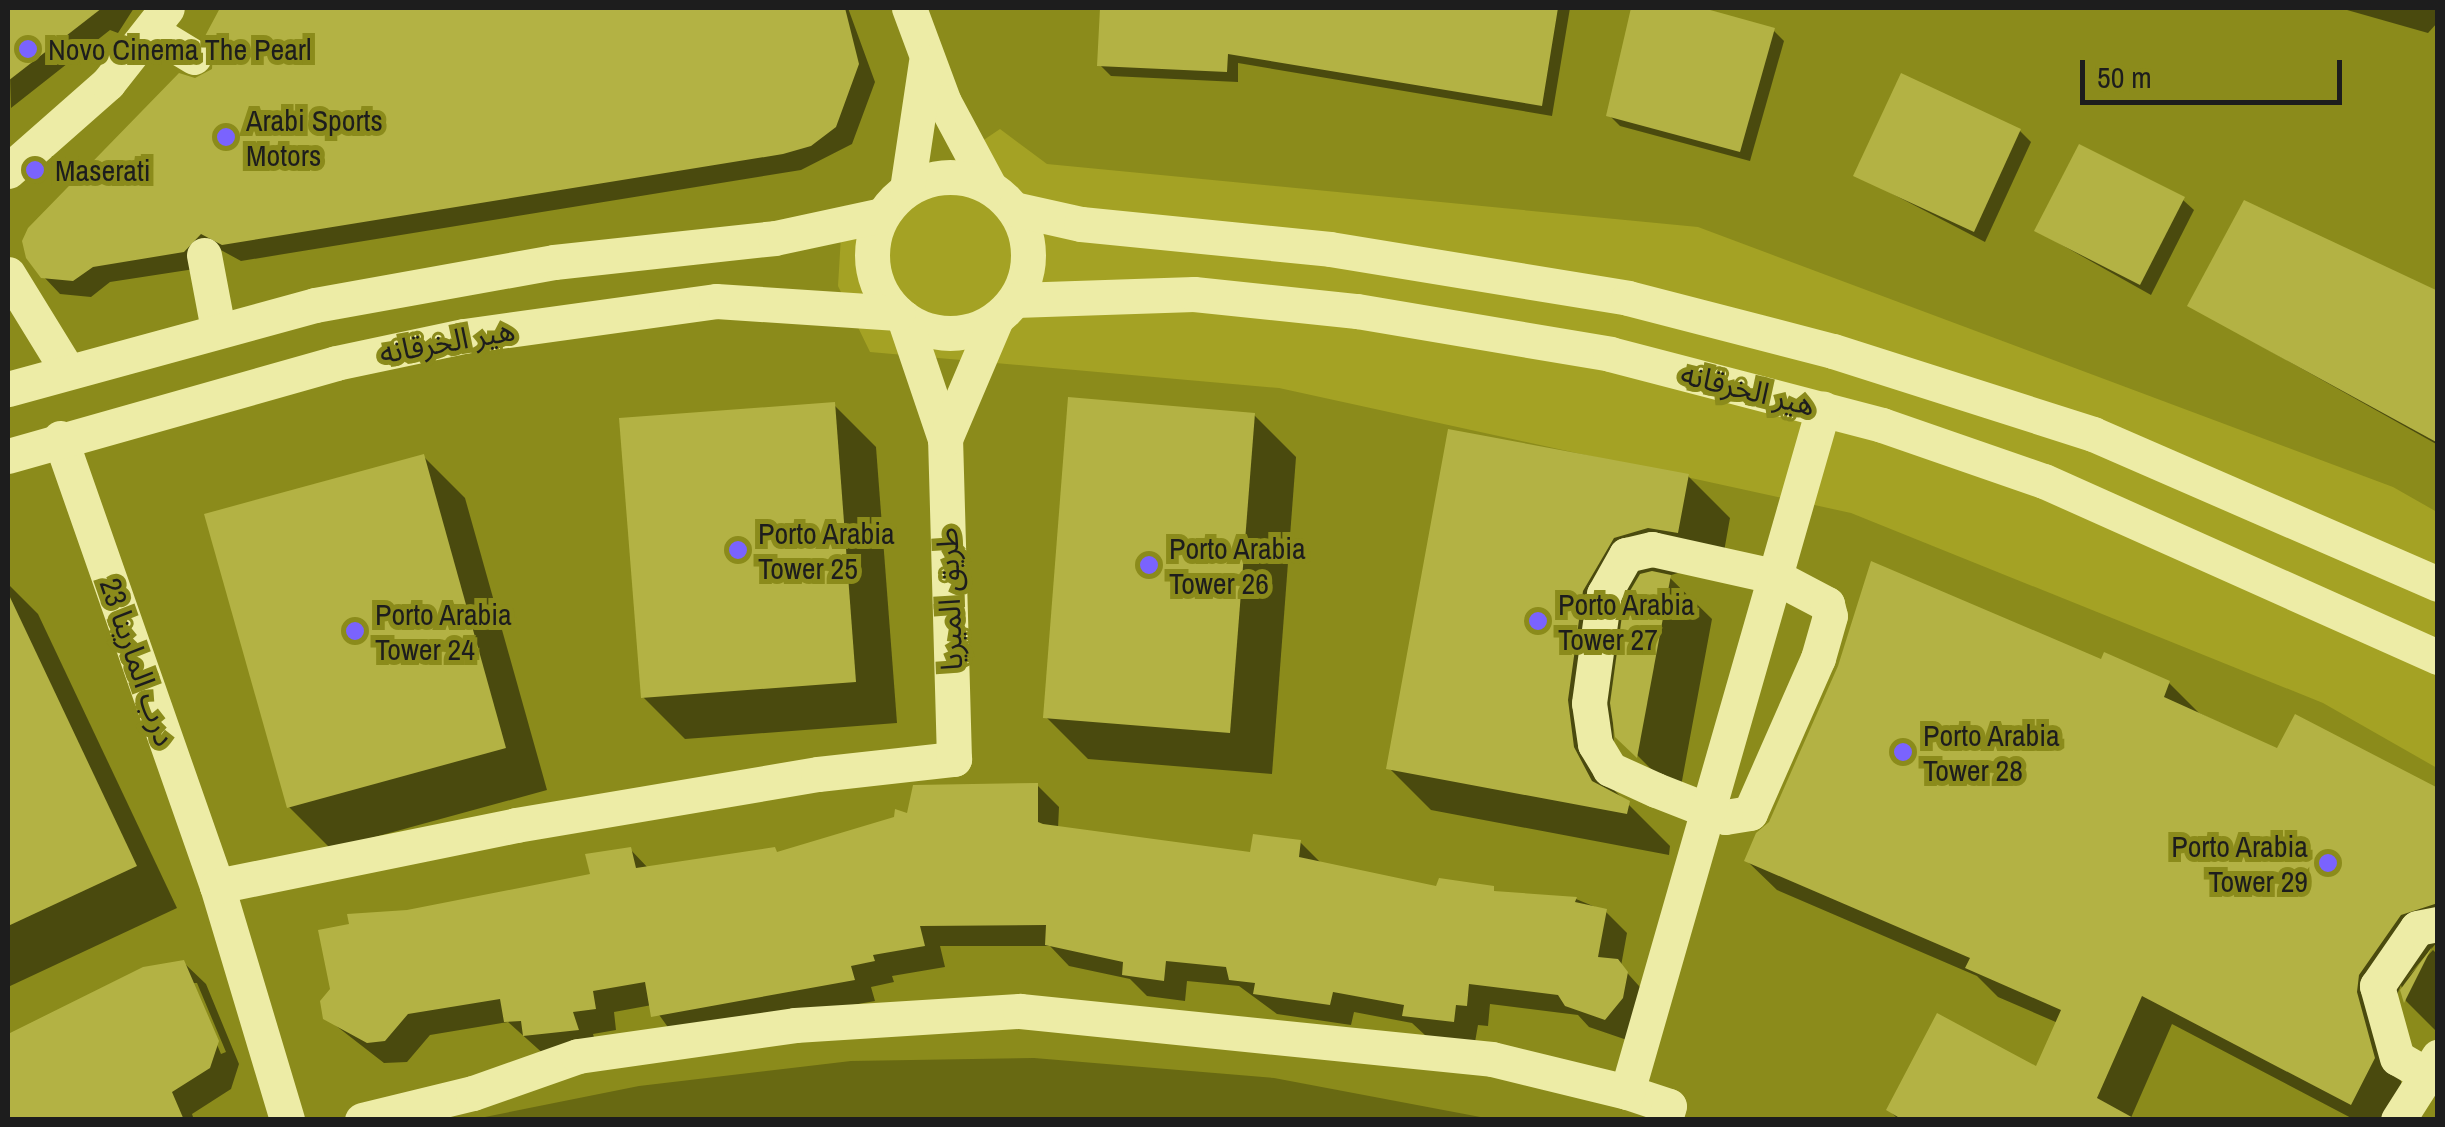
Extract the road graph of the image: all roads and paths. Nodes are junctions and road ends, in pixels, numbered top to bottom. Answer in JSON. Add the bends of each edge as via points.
{"nodes":[{"id":1,"x":909,"y":8,"type":"edge"},
{"id":2,"x":159,"y":20,"type":"edge"},
{"id":3,"x":927,"y":56,"type":"junction"},
{"id":4,"x":194,"y":57,"type":"dead end"},
{"id":5,"x":8,"y":171,"type":"edge"},
{"id":6,"x":907,"y":189,"type":"junction"},
{"id":7,"x":1001,"y":198,"type":"junction"},
{"id":8,"x":882,"y":215,"type":"junction"},
{"id":9,"x":204,"y":255,"type":"dead end"},
{"id":10,"x":8,"y":274,"type":"edge"},
{"id":11,"x":1005,"y":310,"type":"junction"},
{"id":12,"x":901,"y":316,"type":"junction"},
{"id":13,"x":218,"y":329,"type":"junction"},
{"id":14,"x":67,"y":370,"type":"junction"},
{"id":15,"x":8,"y":386,"type":"edge"},
{"id":16,"x":1823,"y":408,"type":"junction"},
{"id":17,"x":60,"y":438,"type":"junction"},
{"id":18,"x":945,"y":439,"type":"junction"},
{"id":19,"x":8,"y":456,"type":"edge"},
{"id":20,"x":1774,"y":576,"type":"junction"},
{"id":21,"x":2438,"y":584,"type":"edge"},
{"id":22,"x":2438,"y":658,"type":"edge"},
{"id":23,"x":1705,"y":810,"type":"junction"},
{"id":24,"x":217,"y":886,"type":"junction"},
{"id":25,"x":2438,"y":924,"type":"edge"},
{"id":26,"x":2432,"y":1066,"type":"edge"},
{"id":27,"x":1627,"y":1092,"type":"junction"},
{"id":28,"x":287,"y":1120,"type":"edge"},
{"id":29,"x":362,"y":1120,"type":"edge"},
{"id":30,"x":1665,"y":1120,"type":"edge"},
{"id":31,"x":2398,"y":1120,"type":"edge"}],
"edges":[{"from":1,"to":3,"type":"street"},
{"from":2,"to":4,"type":"street"},
{"from":2,"to":5,"type":"street","via":[[108,84]]},
{"from":3,"to":6,"type":"street"},
{"from":3,"to":7,"type":"street"},
{"from":6,"to":7,"type":"street","via":[[948,176]]},
{"from":6,"to":8,"type":"street"},
{"from":7,"to":11,"type":"street","via":[[1029,261]]},
{"from":7,"to":21,"type":"street","name":"هير الخرقانه","via":[[1082,224],[1330,249],[1628,298],[1832,350],[2093,434]]},
{"from":8,"to":12,"type":"street","via":[[872,260],[880,289]]},
{"from":8,"to":13,"type":"street","name":"هير الخرقانه","via":[[774,238],[452,278]]},
{"from":9,"to":13,"type":"street"},
{"from":10,"to":14,"type":"street"},
{"from":11,"to":12,"type":"street","via":[[957,333]]},
{"from":11,"to":16,"type":"street","name":"هير الخرقانه","via":[[1194,294],[1357,311],[1610,354]]},
{"from":11,"to":18,"type":"street","name":"طريق الميريا"},
{"from":12,"to":17,"type":"street","name":"هير الخرقانه","via":[[716,301],[483,333],[336,362]]},
{"from":12,"to":18,"type":"street","name":"طريق الميريا"},
{"from":13,"to":14,"type":"street","name":"هير الخرقانه"},
{"from":14,"to":15,"type":"street","name":"هير الخرقانه"},
{"from":16,"to":20,"type":"street"},
{"from":16,"to":22,"type":"street","name":"هير الخرقانه","via":[[2044,482]]},
{"from":17,"to":19,"type":"street","name":"هير الخرقانه"},
{"from":17,"to":24,"type":"street","name":"درب المارينا 23"},
{"from":18,"to":24,"type":"street","name":"طريق الميريا","via":[[954,759],[818,774],[535,822]]},
{"from":20,"to":23,"type":"street"},
{"from":20,"to":23,"type":"street","via":[[1826,604],[1830,616],[1758,801],[1750,813],[1725,817]]},
{"from":20,"to":23,"type":"street","via":[[1652,549],[1626,555],[1604,594],[1589,703],[1594,744],[1610,769]]},
{"from":23,"to":27,"type":"street"},
{"from":24,"to":28,"type":"street","name":"درب المارينا 23"},
{"from":25,"to":26,"type":"street","via":[[2418,928],[2377,986],[2397,1058]]},
{"from":26,"to":31,"type":"street"},
{"from":27,"to":29,"type":"street","via":[[1492,1059],[1020,1011],[794,1025],[578,1056],[473,1093]]},
{"from":27,"to":30,"type":"street","via":[[1669,1106]]}]}
